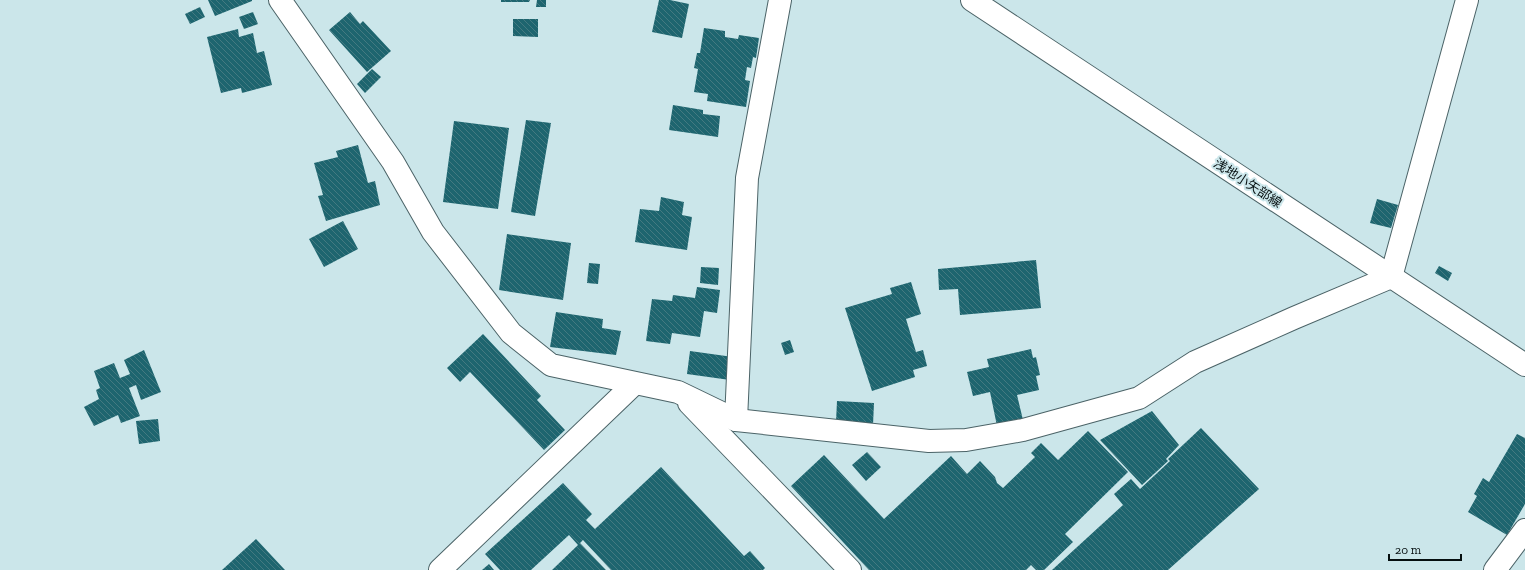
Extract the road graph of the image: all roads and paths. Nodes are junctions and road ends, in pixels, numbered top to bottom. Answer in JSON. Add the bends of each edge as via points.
{"nodes":[{"id":1,"x":280,"y":0,"type":"edge"},
{"id":2,"x":780,"y":0,"type":"edge"},
{"id":3,"x":972,"y":0,"type":"edge"},
{"id":4,"x":1468,"y":0,"type":"edge"},
{"id":5,"x":1391,"y":278,"type":"junction"},
{"id":6,"x":1525,"y":365,"type":"edge"},
{"id":7,"x":634,"y":384,"type":"junction"},
{"id":8,"x":678,"y":392,"type":"junction"},
{"id":9,"x":736,"y":420,"type":"junction"},
{"id":10,"x":1525,"y":530,"type":"edge"},
{"id":11,"x":440,"y":570,"type":"edge"},
{"id":12,"x":850,"y":570,"type":"edge"},
{"id":13,"x":1495,"y":570,"type":"edge"}],
"edges":[{"from":1,"to":7,"type":"street","via":[[393,162],[433,232],[511,333],[551,365]]},
{"from":2,"to":9,"type":"street","via":[[747,178]]},
{"from":3,"to":5,"type":"street","name":"浅地小矢部線"},
{"from":4,"to":5,"type":"street"},
{"from":5,"to":6,"type":"street","name":"浅地小矢部線"},
{"from":5,"to":9,"type":"street","via":[[1195,362],[1139,398],[1023,430],[966,440],[929,441]]},
{"from":7,"to":8,"type":"street"},
{"from":7,"to":11,"type":"street"},
{"from":8,"to":9,"type":"street"},
{"from":8,"to":12,"type":"street"},
{"from":10,"to":13,"type":"street"}]}
